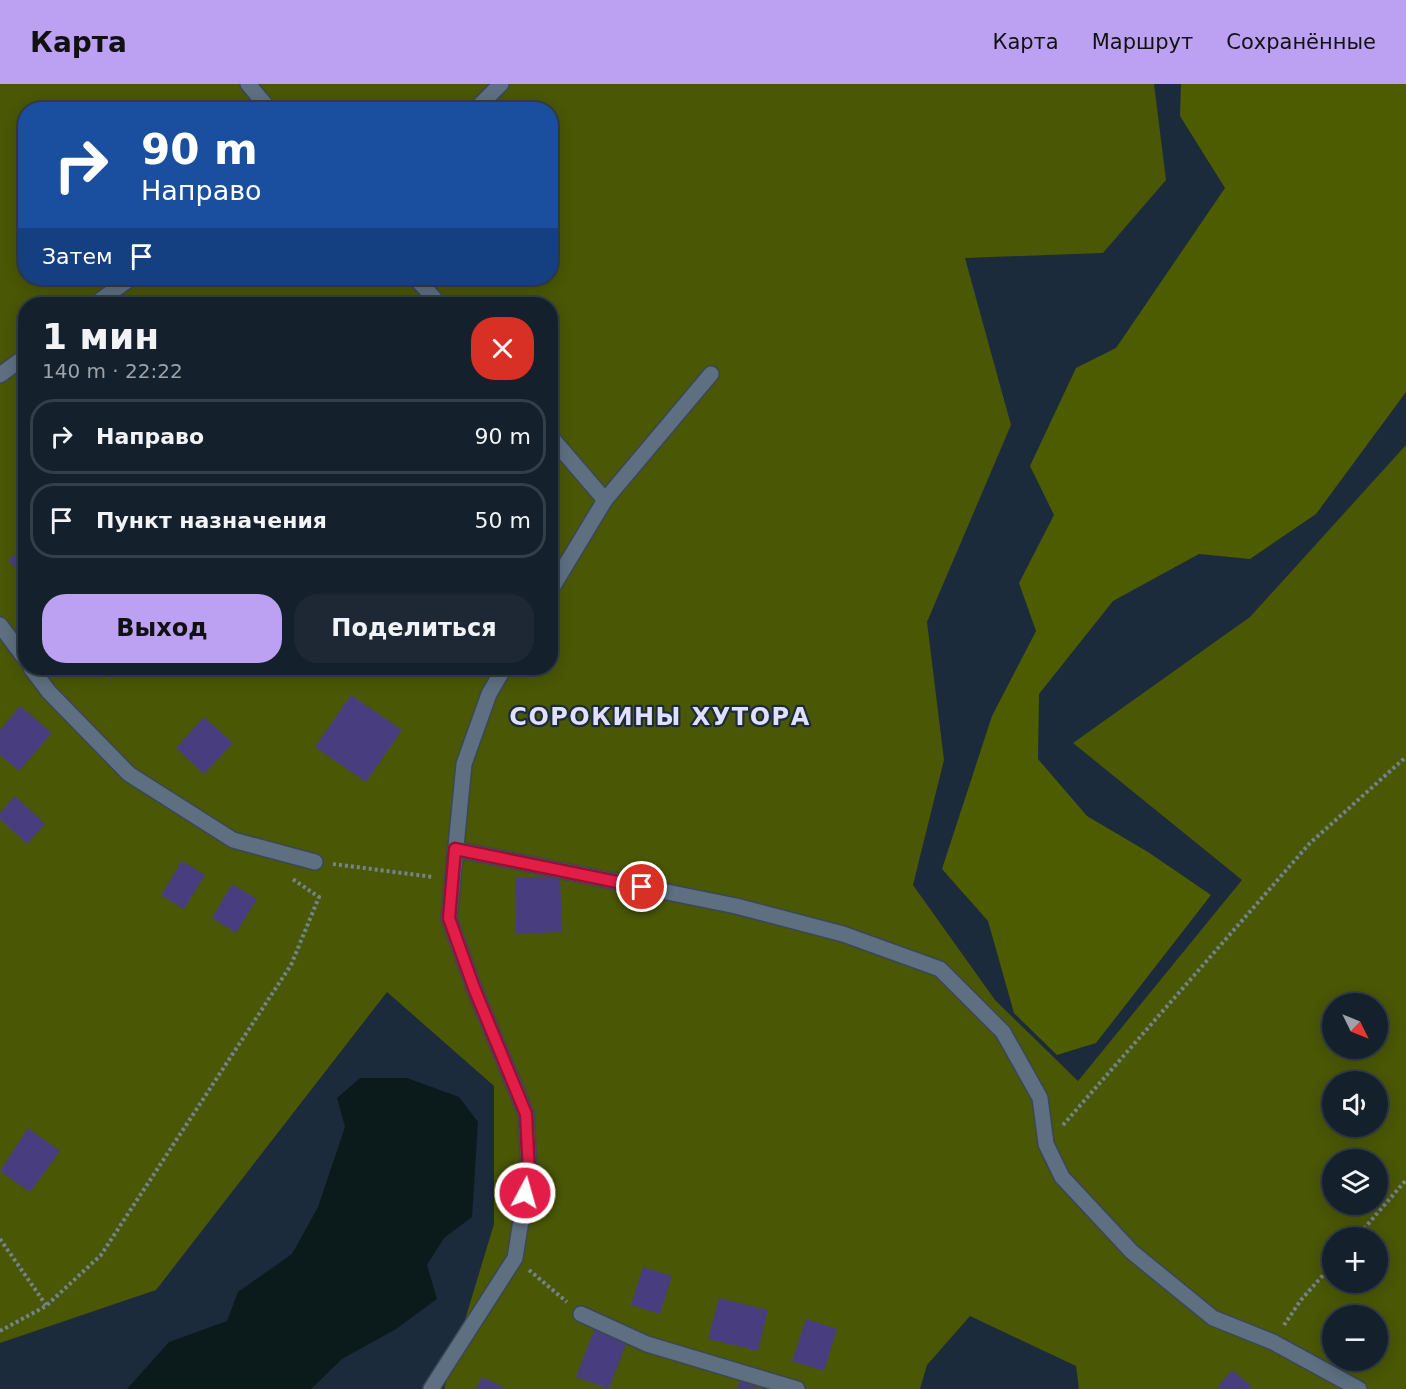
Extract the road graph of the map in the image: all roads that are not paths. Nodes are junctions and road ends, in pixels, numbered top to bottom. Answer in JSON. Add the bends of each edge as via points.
{"nodes":[{"id":1,"x":248,"y":84,"type":"edge"},
{"id":2,"x":501,"y":84,"type":"edge"},
{"id":3,"x":263,"y":102,"type":"edge"},
{"id":4,"x":483,"y":102,"type":"edge"},
{"id":5,"x":121,"y":285,"type":"edge"},
{"id":6,"x":422,"y":285,"type":"edge"},
{"id":7,"x":104,"y":297,"type":"edge"},
{"id":8,"x":433,"y":297,"type":"edge"},
{"id":9,"x":18,"y":362,"type":"edge"},
{"id":10,"x":711,"y":374,"type":"dead end"},
{"id":11,"x":0,"y":375,"type":"edge"},
{"id":12,"x":558,"y":445,"type":"edge"},
{"id":13,"x":605,"y":500,"type":"junction"},
{"id":14,"x":558,"y":578,"type":"edge"},
{"id":15,"x":0,"y":625,"type":"edge"},
{"id":16,"x":18,"y":649,"type":"edge"},
{"id":17,"x":36,"y":675,"type":"edge"},
{"id":18,"x":500,"y":675,"type":"edge"},
{"id":19,"x":455,"y":849,"type":"junction"},
{"id":20,"x":315,"y":862,"type":"road end"},
{"id":21,"x":581,"y":1314,"type":"road end"},
{"id":22,"x":431,"y":1389,"type":"edge"},
{"id":23,"x":797,"y":1389,"type":"edge"},
{"id":24,"x":1359,"y":1389,"type":"edge"}],
"edges":[{"from":1,"to":3,"type":"street"},
{"from":2,"to":4,"type":"street"},
{"from":5,"to":7,"type":"street"},
{"from":6,"to":8,"type":"street"},
{"from":9,"to":11,"type":"street"},
{"from":10,"to":13,"type":"street"},
{"from":12,"to":13,"type":"street"},
{"from":13,"to":14,"type":"street"},
{"from":15,"to":16,"type":"street"},
{"from":17,"to":20,"type":"street","via":[[129,774],[233,840]]},
{"from":18,"to":19,"type":"street","via":[[489,694],[464,764]]},
{"from":19,"to":22,"type":"street","via":[[449,918],[526,1114],[529,1172],[515,1258]]},
{"from":19,"to":24,"type":"street","via":[[736,906],[843,934],[940,969],[1003,1032],[1040,1098],[1046,1144],[1062,1177],[1132,1252],[1213,1318],[1273,1342]]},
{"from":21,"to":23,"type":"street","via":[[647,1344]]}]}
